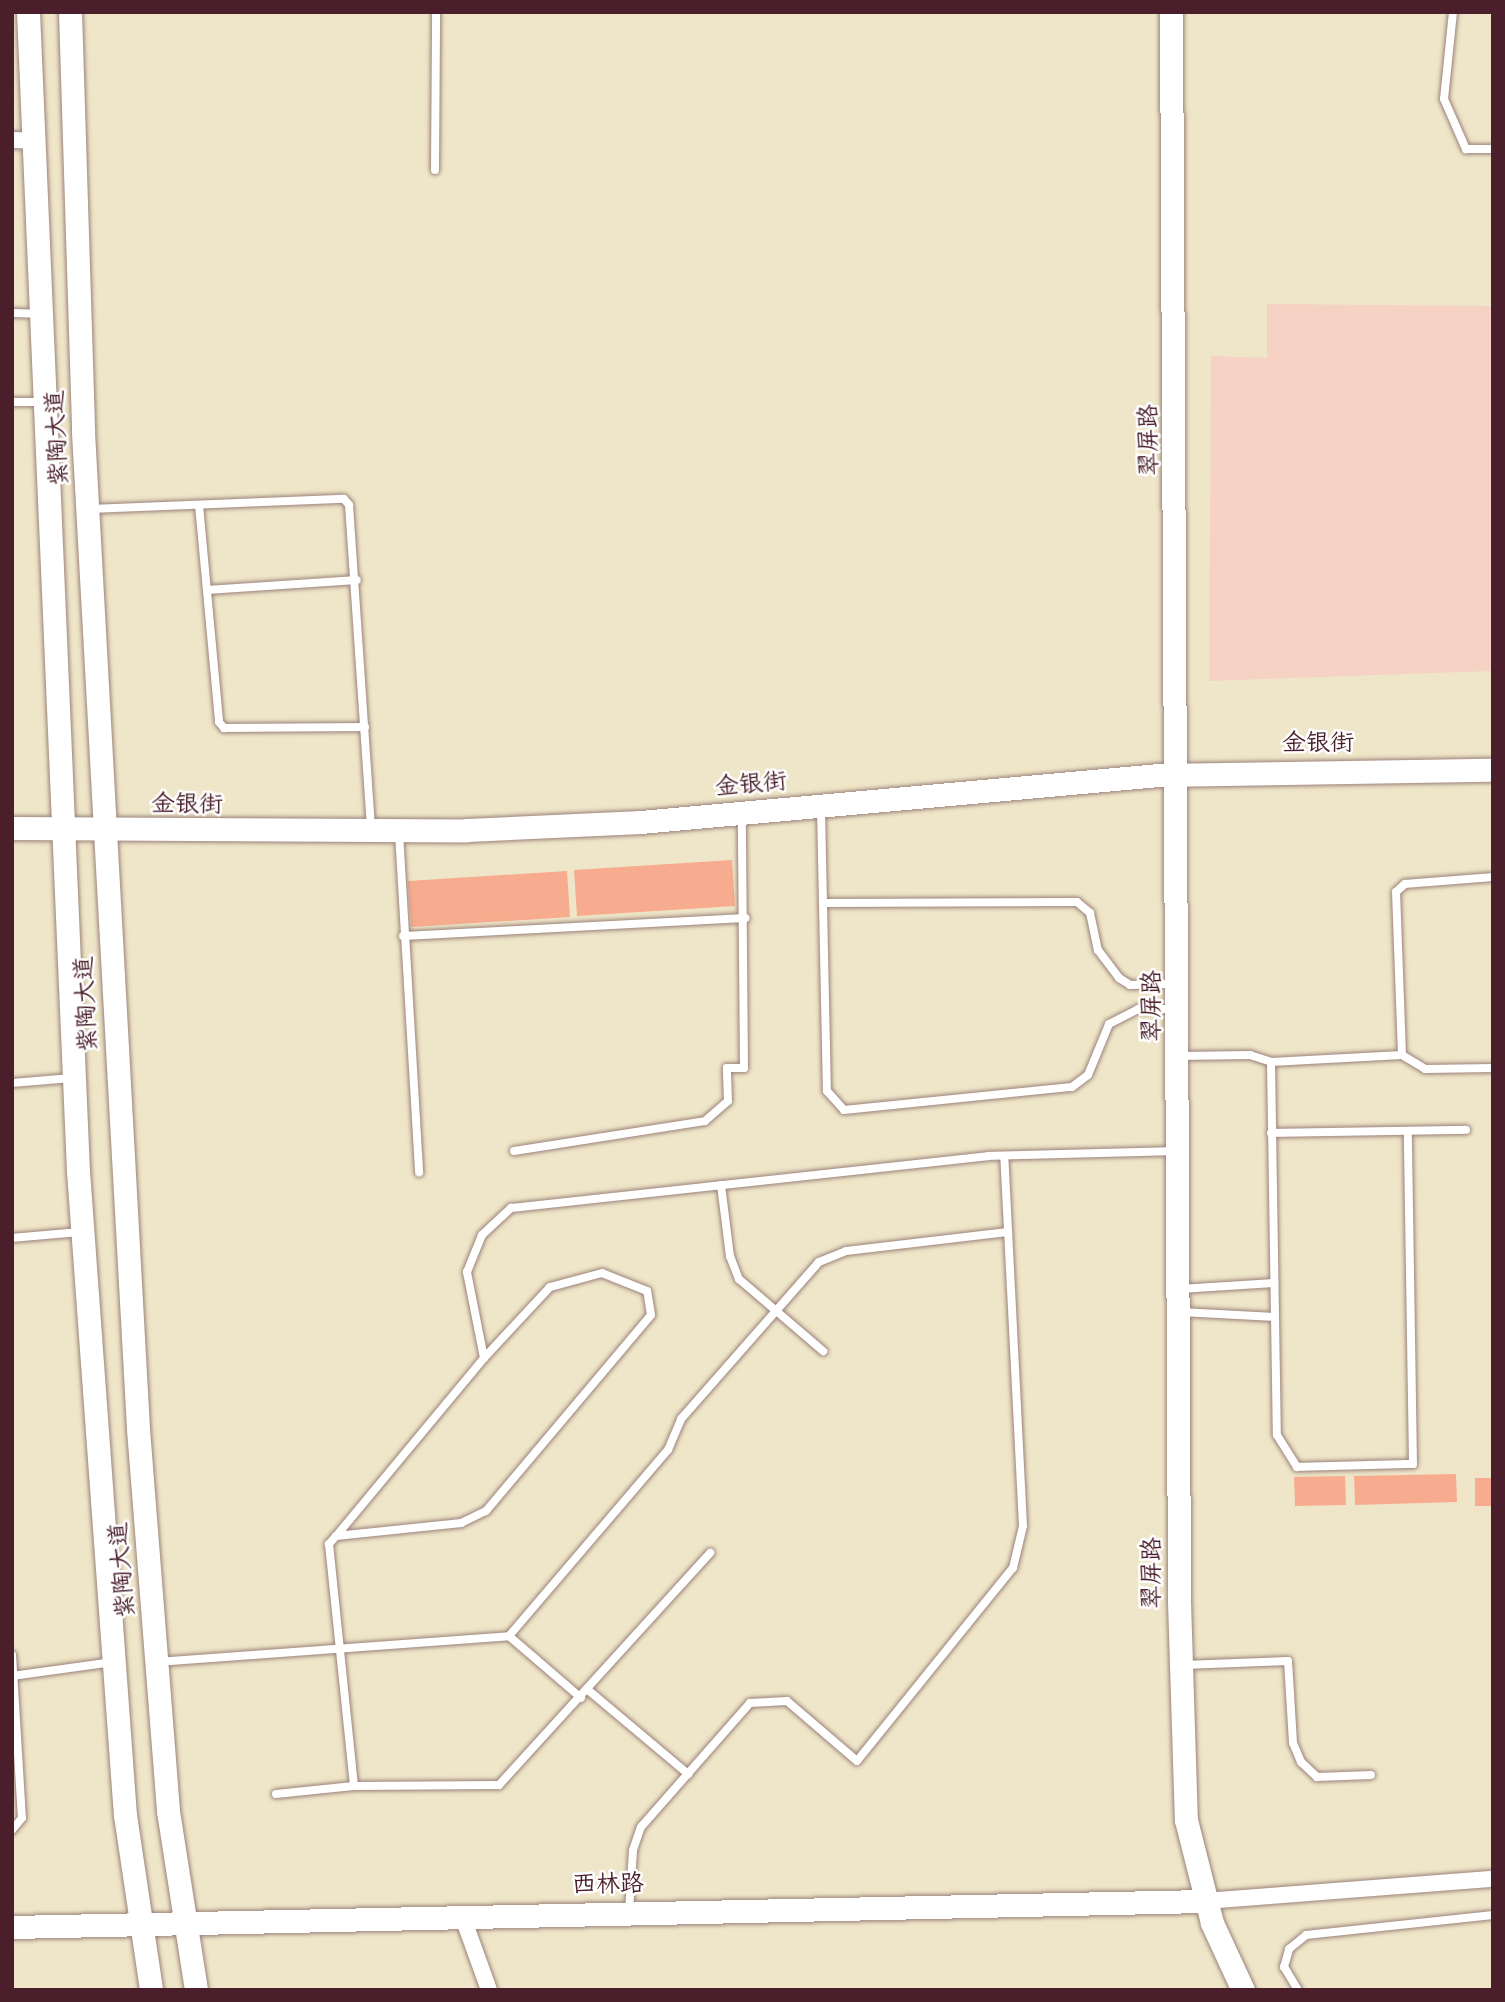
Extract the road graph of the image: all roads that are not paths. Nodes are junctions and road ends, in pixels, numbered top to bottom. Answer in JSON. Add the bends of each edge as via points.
{"nodes":[{"id":1,"x":28,"y":12,"type":"edge"},
{"id":2,"x":70,"y":12,"type":"edge"},
{"id":3,"x":436,"y":12,"type":"edge"},
{"id":4,"x":1171,"y":12,"type":"edge"},
{"id":5,"x":1453,"y":12,"type":"edge"},
{"id":6,"x":24,"y":140,"type":"edge"},
{"id":7,"x":1493,"y":149,"type":"edge"},
{"id":8,"x":435,"y":170,"type":"dead end"},
{"id":9,"x":12,"y":313,"type":"edge"},
{"id":10,"x":40,"y":314,"type":"junction"},
{"id":11,"x":12,"y":402,"type":"edge"},
{"id":12,"x":43,"y":402,"type":"junction"},
{"id":13,"x":199,"y":505,"type":"junction"},
{"id":14,"x":87,"y":509,"type":"junction"},
{"id":15,"x":357,"y":580,"type":"junction"},
{"id":16,"x":207,"y":590,"type":"junction"},
{"id":17,"x":365,"y":727,"type":"junction"},
{"id":18,"x":1493,"y":770,"type":"edge"},
{"id":19,"x":1179,"y":774,"type":"junction"},
{"id":20,"x":821,"y":806,"type":"junction"},
{"id":21,"x":742,"y":813,"type":"junction"},
{"id":22,"x":12,"y":828,"type":"edge"},
{"id":23,"x":63,"y":829,"type":"junction"},
{"id":24,"x":104,"y":830,"type":"junction"},
{"id":25,"x":371,"y":832,"type":"junction"},
{"id":26,"x":399,"y":832,"type":"junction"},
{"id":27,"x":1493,"y":877,"type":"edge"},
{"id":28,"x":823,"y":903,"type":"junction"},
{"id":29,"x":746,"y":918,"type":"junction"},
{"id":30,"x":403,"y":936,"type":"junction"},
{"id":31,"x":1179,"y":984,"type":"junction"},
{"id":32,"x":1179,"y":1009,"type":"junction"},
{"id":33,"x":1402,"y":1055,"type":"junction"},
{"id":34,"x":1179,"y":1056,"type":"junction"},
{"id":35,"x":1271,"y":1062,"type":"junction"},
{"id":36,"x":1493,"y":1069,"type":"edge"},
{"id":37,"x":74,"y":1078,"type":"junction"},
{"id":38,"x":12,"y":1083,"type":"edge"},
{"id":39,"x":1466,"y":1130,"type":"dead end"},
{"id":40,"x":1408,"y":1131,"type":"junction"},
{"id":41,"x":1271,"y":1133,"type":"junction"},
{"id":42,"x":514,"y":1151,"type":"dead end"},
{"id":43,"x":1179,"y":1151,"type":"junction"},
{"id":44,"x":1004,"y":1156,"type":"junction"},
{"id":45,"x":419,"y":1172,"type":"dead end"},
{"id":46,"x":721,"y":1185,"type":"junction"},
{"id":47,"x":82,"y":1232,"type":"junction"},
{"id":48,"x":1008,"y":1232,"type":"junction"},
{"id":49,"x":12,"y":1238,"type":"edge"},
{"id":50,"x":1274,"y":1283,"type":"junction"},
{"id":51,"x":1179,"y":1289,"type":"junction"},
{"id":52,"x":776,"y":1310,"type":"junction"},
{"id":53,"x":1179,"y":1312,"type":"junction"},
{"id":54,"x":1275,"y":1317,"type":"junction"},
{"id":55,"x":823,"y":1351,"type":"dead end"},
{"id":56,"x":484,"y":1358,"type":"junction"},
{"id":57,"x":336,"y":1536,"type":"junction"},
{"id":58,"x":710,"y":1553,"type":"dead end"},
{"id":59,"x":509,"y":1636,"type":"junction"},
{"id":60,"x":338,"y":1648,"type":"junction"},
{"id":61,"x":12,"y":1655,"type":"edge"},
{"id":62,"x":113,"y":1662,"type":"junction"},
{"id":63,"x":157,"y":1662,"type":"junction"},
{"id":64,"x":1181,"y":1665,"type":"junction"},
{"id":65,"x":14,"y":1676,"type":"edge"},
{"id":66,"x":588,"y":1690,"type":"junction"},
{"id":67,"x":581,"y":1699,"type":"junction"},
{"id":68,"x":16,"y":1759,"type":"edge"},
{"id":69,"x":688,"y":1774,"type":"junction"},
{"id":70,"x":1371,"y":1775,"type":"dead end"},
{"id":71,"x":354,"y":1786,"type":"junction"},
{"id":72,"x":276,"y":1794,"type":"dead end"},
{"id":73,"x":12,"y":1830,"type":"edge"},
{"id":74,"x":1493,"y":1879,"type":"edge"},
{"id":75,"x":1205,"y":1901,"type":"junction"},
{"id":76,"x":629,"y":1911,"type":"junction"},
{"id":77,"x":462,"y":1915,"type":"junction"},
{"id":78,"x":1493,"y":1915,"type":"edge"},
{"id":79,"x":183,"y":1923,"type":"junction"},
{"id":80,"x":139,"y":1924,"type":"junction"},
{"id":81,"x":12,"y":1927,"type":"edge"},
{"id":82,"x":151,"y":1990,"type":"edge"},
{"id":83,"x":196,"y":1990,"type":"edge"},
{"id":84,"x":489,"y":1990,"type":"edge"},
{"id":85,"x":1243,"y":1990,"type":"edge"},
{"id":86,"x":1298,"y":1990,"type":"edge"}],
"edges":[{"from":1,"to":6,"type":"street","name":"紫陶大道"},
{"from":2,"to":14,"type":"street","name":"紫陶大道"},
{"from":3,"to":8,"type":"lane"},
{"from":4,"to":19,"type":"street","name":"翠屏路"},
{"from":5,"to":7,"type":"lane","via":[[1444,99],[1466,149]]},
{"from":6,"to":10,"type":"street","name":"紫陶大道"},
{"from":9,"to":10,"type":"lane"},
{"from":10,"to":12,"type":"street","name":"紫陶大道"},
{"from":11,"to":12,"type":"lane"},
{"from":12,"to":23,"type":"street","name":"紫陶大道"},
{"from":13,"to":14,"type":"lane"},
{"from":13,"to":15,"type":"lane","via":[[344,499],[353,511]]},
{"from":13,"to":16,"type":"lane"},
{"from":14,"to":24,"type":"street","name":"紫陶大道"},
{"from":15,"to":16,"type":"lane"},
{"from":15,"to":17,"type":"lane"},
{"from":16,"to":17,"type":"lane","via":[[224,728]]},
{"from":17,"to":25,"type":"lane"},
{"from":18,"to":19,"type":"street","name":"金银街"},
{"from":19,"to":20,"type":"street","name":"金银街"},
{"from":19,"to":31,"type":"street","name":"翠屏路"},
{"from":20,"to":21,"type":"street","name":"金银街"},
{"from":20,"to":28,"type":"lane"},
{"from":21,"to":26,"type":"street","name":"金银街"},
{"from":21,"to":29,"type":"lane"},
{"from":22,"to":23,"type":"street","name":"金银街"},
{"from":23,"to":24,"type":"street","name":"金银街"},
{"from":23,"to":37,"type":"street","name":"紫陶大道"},
{"from":24,"to":25,"type":"street","name":"金银街"},
{"from":24,"to":63,"type":"street","name":"紫陶大道"},
{"from":25,"to":26,"type":"street","name":"金银街"},
{"from":26,"to":30,"type":"lane"},
{"from":27,"to":33,"type":"lane","via":[[1405,884],[1396,892]]},
{"from":28,"to":31,"type":"lane","via":[[1076,902],[1090,912],[1098,950],[1119,978],[1130,985]]},
{"from":28,"to":32,"type":"lane","via":[[827,1091],[844,1110],[1072,1087],[1088,1075],[1100,1034],[1119,1016],[1138,1009]]},
{"from":29,"to":30,"type":"lane"},
{"from":29,"to":42,"type":"lane","via":[[744,1068],[727,1068],[724,1107],[705,1121]]},
{"from":30,"to":45,"type":"lane"},
{"from":31,"to":32,"type":"street","name":"翠屏路"},
{"from":32,"to":34,"type":"street","name":"翠屏路"},
{"from":33,"to":35,"type":"lane"},
{"from":33,"to":36,"type":"lane","via":[[1425,1069]]},
{"from":34,"to":35,"type":"lane","via":[[1250,1055]]},
{"from":34,"to":43,"type":"street","name":"翠屏路"},
{"from":35,"to":41,"type":"lane"},
{"from":37,"to":38,"type":"lane"},
{"from":37,"to":47,"type":"street","name":"紫陶大道"},
{"from":39,"to":40,"type":"lane"},
{"from":40,"to":41,"type":"lane"},
{"from":40,"to":54,"type":"lane","via":[[1413,1464],[1307,1469],[1290,1462],[1277,1436]]},
{"from":41,"to":50,"type":"lane"},
{"from":43,"to":44,"type":"lane"},
{"from":43,"to":51,"type":"street","name":"翠屏路"},
{"from":44,"to":46,"type":"lane"},
{"from":44,"to":48,"type":"lane"},
{"from":46,"to":52,"type":"lane","via":[[735,1271]]},
{"from":46,"to":56,"type":"lane","via":[[511,1208],[500,1215],[482,1235],[467,1272]]},
{"from":47,"to":49,"type":"lane"},
{"from":47,"to":62,"type":"street","name":"紫陶大道"},
{"from":48,"to":52,"type":"lane","via":[[835,1253],[819,1262]]},
{"from":48,"to":69,"type":"lane","via":[[1023,1526],[1013,1567],[857,1761],[787,1701],[765,1699],[750,1703]]},
{"from":50,"to":51,"type":"lane"},
{"from":50,"to":54,"type":"lane"},
{"from":51,"to":53,"type":"street","name":"翠屏路"},
{"from":52,"to":55,"type":"lane"},
{"from":52,"to":59,"type":"lane"},
{"from":53,"to":54,"type":"lane"},
{"from":53,"to":64,"type":"street","name":"翠屏路"},
{"from":56,"to":57,"type":"lane"},
{"from":56,"to":57,"type":"lane","via":[[566,1278],[620,1277],[642,1287],[652,1301],[651,1315],[486,1511],[461,1523]]},
{"from":57,"to":60,"type":"lane","via":[[327,1555]]},
{"from":58,"to":66,"type":"lane"},
{"from":59,"to":60,"type":"lane"},
{"from":59,"to":67,"type":"lane"},
{"from":60,"to":63,"type":"lane"},
{"from":60,"to":71,"type":"lane"},
{"from":61,"to":65,"type":"lane"},
{"from":62,"to":65,"type":"lane"},
{"from":62,"to":80,"type":"street","name":"紫陶大道"},
{"from":63,"to":79,"type":"street","name":"紫陶大道"},
{"from":64,"to":70,"type":"lane","via":[[1288,1661],[1293,1743],[1301,1762],[1317,1777]]},
{"from":64,"to":75,"type":"street","name":"翠屏路","via":[[1186,1820]]},
{"from":65,"to":68,"type":"lane"},
{"from":66,"to":67,"type":"lane"},
{"from":66,"to":69,"type":"lane"},
{"from":67,"to":71,"type":"lane","via":[[499,1785]]},
{"from":68,"to":73,"type":"lane","via":[[22,1818]]},
{"from":69,"to":76,"type":"lane","via":[[638,1835]]},
{"from":71,"to":72,"type":"lane"},
{"from":74,"to":75,"type":"street"},
{"from":75,"to":76,"type":"street","name":"西林路"},
{"from":75,"to":85,"type":"street","name":"翠屏路"},
{"from":76,"to":77,"type":"street","name":"西林路"},
{"from":77,"to":79,"type":"street","name":"西林路"},
{"from":77,"to":84,"type":"street"},
{"from":78,"to":86,"type":"lane","via":[[1306,1935],[1289,1949],[1284,1967]]},
{"from":79,"to":80,"type":"street","name":"西林路"},
{"from":79,"to":83,"type":"street","name":"紫陶大道"},
{"from":80,"to":81,"type":"street","name":"西林路"},
{"from":80,"to":82,"type":"street","name":"紫陶大道"}]}
